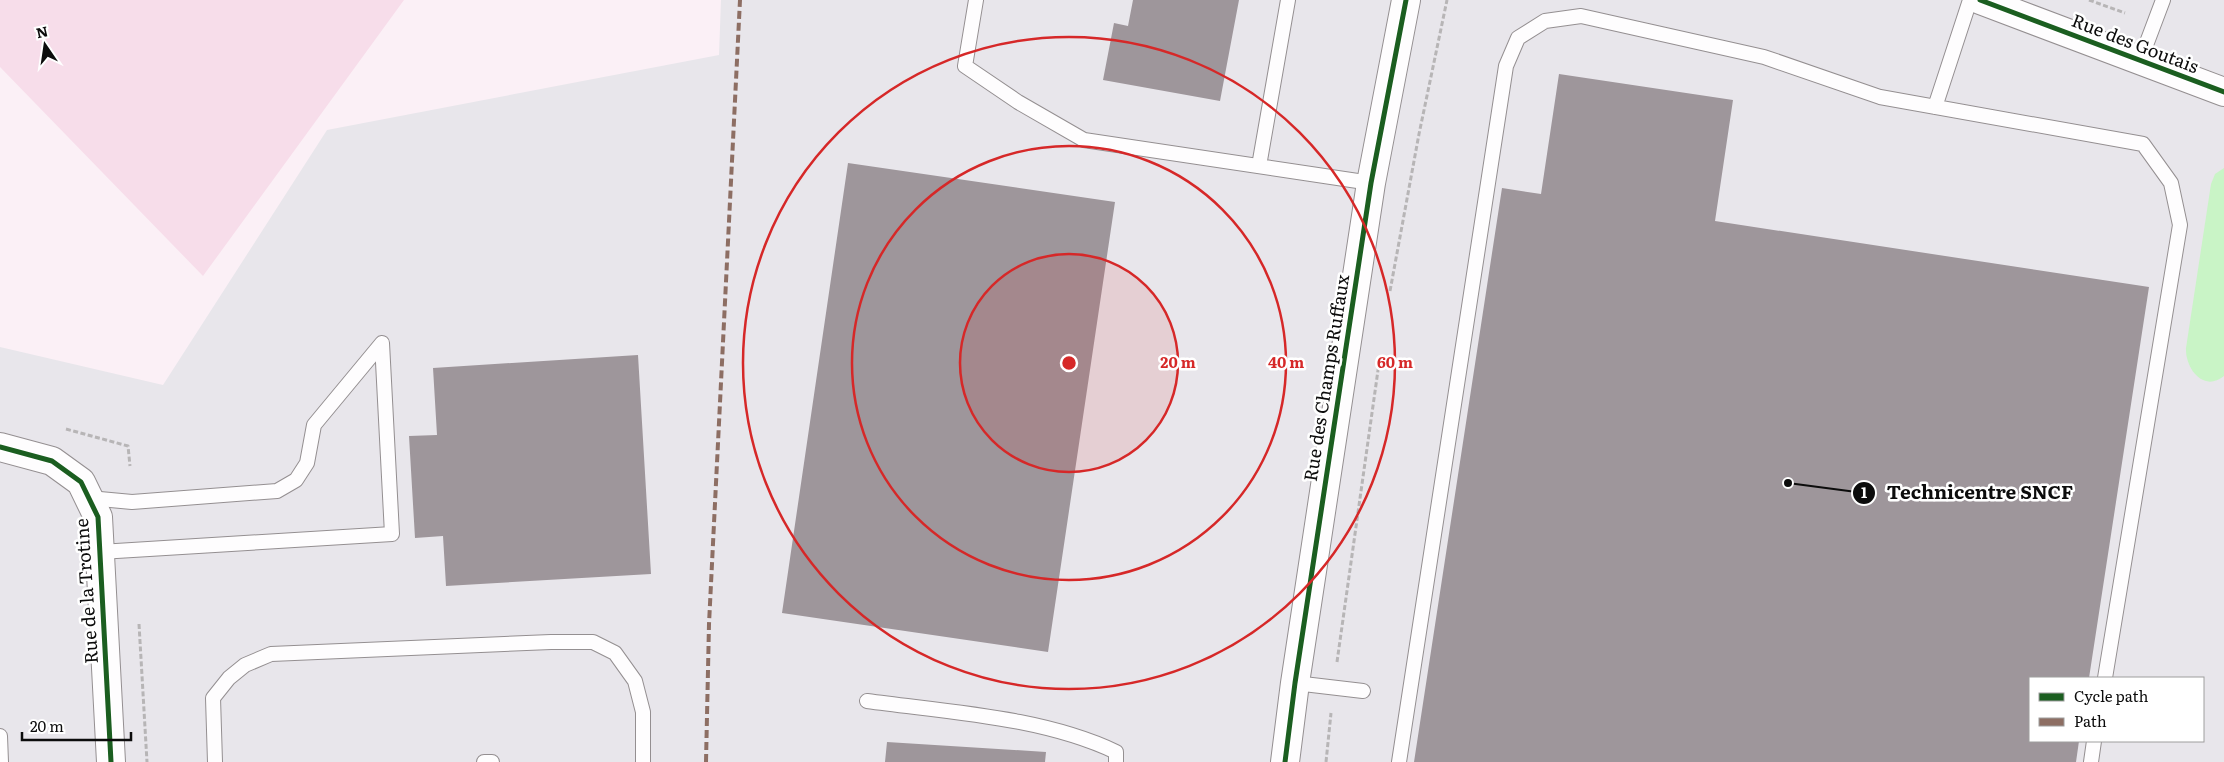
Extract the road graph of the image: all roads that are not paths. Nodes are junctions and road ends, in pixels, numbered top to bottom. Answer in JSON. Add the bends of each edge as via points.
{"nodes":[{"id":1,"x":976,"y":0,"type":"edge"},
{"id":2,"x":1288,"y":0,"type":"edge"},
{"id":3,"x":1406,"y":0,"type":"edge"},
{"id":4,"x":1970,"y":0,"type":"edge"},
{"id":5,"x":1980,"y":0,"type":"edge"},
{"id":6,"x":2163,"y":0,"type":"edge"},
{"id":7,"x":2140,"y":61,"type":"junction"},
{"id":8,"x":2224,"y":92,"type":"edge"},
{"id":9,"x":1935,"y":107,"type":"junction"},
{"id":10,"x":1259,"y":166,"type":"junction"},
{"id":11,"x":1371,"y":184,"type":"junction"},
{"id":12,"x":0,"y":447,"type":"edge"},
{"id":13,"x":89,"y":498,"type":"junction"},
{"id":14,"x":100,"y":552,"type":"junction"},
{"id":15,"x":2105,"y":677,"type":"edge"},
{"id":16,"x":1295,"y":683,"type":"junction"},
{"id":17,"x":1363,"y":690,"type":"dead end"},
{"id":18,"x":867,"y":701,"type":"dead end"},
{"id":19,"x":0,"y":736,"type":"edge"},
{"id":20,"x":2094,"y":742,"type":"edge"},
{"id":21,"x":1,"y":762,"type":"edge"},
{"id":22,"x":111,"y":762,"type":"edge"},
{"id":23,"x":215,"y":762,"type":"edge"},
{"id":24,"x":484,"y":762,"type":"edge"},
{"id":25,"x":492,"y":762,"type":"edge"},
{"id":26,"x":643,"y":762,"type":"edge"},
{"id":27,"x":1116,"y":762,"type":"edge"},
{"id":28,"x":1285,"y":762,"type":"edge"},
{"id":29,"x":1399,"y":762,"type":"edge"},
{"id":30,"x":2091,"y":762,"type":"edge"}],
"edges":[{"from":1,"to":10,"type":"lane","via":[[965,66],[1018,102],[1084,140]]},
{"from":2,"to":10,"type":"lane"},
{"from":3,"to":11,"type":"street","name":"Rue des Champs Ruffaux"},
{"from":4,"to":9,"type":"lane"},
{"from":5,"to":7,"type":"street","name":"Rue des Goutais"},
{"from":6,"to":7,"type":"lane"},
{"from":7,"to":8,"type":"street","name":"Rue des Goutais"},
{"from":9,"to":15,"type":"lane","via":[[2143,144],[2172,183],[2180,224]]},
{"from":9,"to":29,"type":"lane","via":[[1880,97],[1764,57],[1582,16],[1545,21],[1518,38],[1506,66]]},
{"from":10,"to":11,"type":"lane"},
{"from":11,"to":16,"type":"street","name":"Rue des Champs Ruffaux"},
{"from":12,"to":13,"type":"street","name":"Rue de la Trotine","via":[[52,461],[81,482]]},
{"from":13,"to":14,"type":"street","name":"Rue de la Trotine","via":[[98,517]]},
{"from":13,"to":14,"type":"lane","via":[[132,502],[277,491],[296,480],[307,463],[314,426],[382,344],[392,534]]},
{"from":14,"to":22,"type":"street","name":"Rue de la Trotine"},
{"from":16,"to":17,"type":"lane"},
{"from":16,"to":28,"type":"street","name":"Rue des Champs Ruffaux"},
{"from":18,"to":27,"type":"lane","via":[[1041,726],[1100,744],[1116,752]]},
{"from":19,"to":21,"type":"lane"},
{"from":20,"to":30,"type":"lane"},
{"from":23,"to":26,"type":"lane","via":[[213,698],[228,678],[245,665],[271,654],[593,642],[615,653],[635,681],[643,712]]},
{"from":24,"to":25,"type":"lane"}]}
